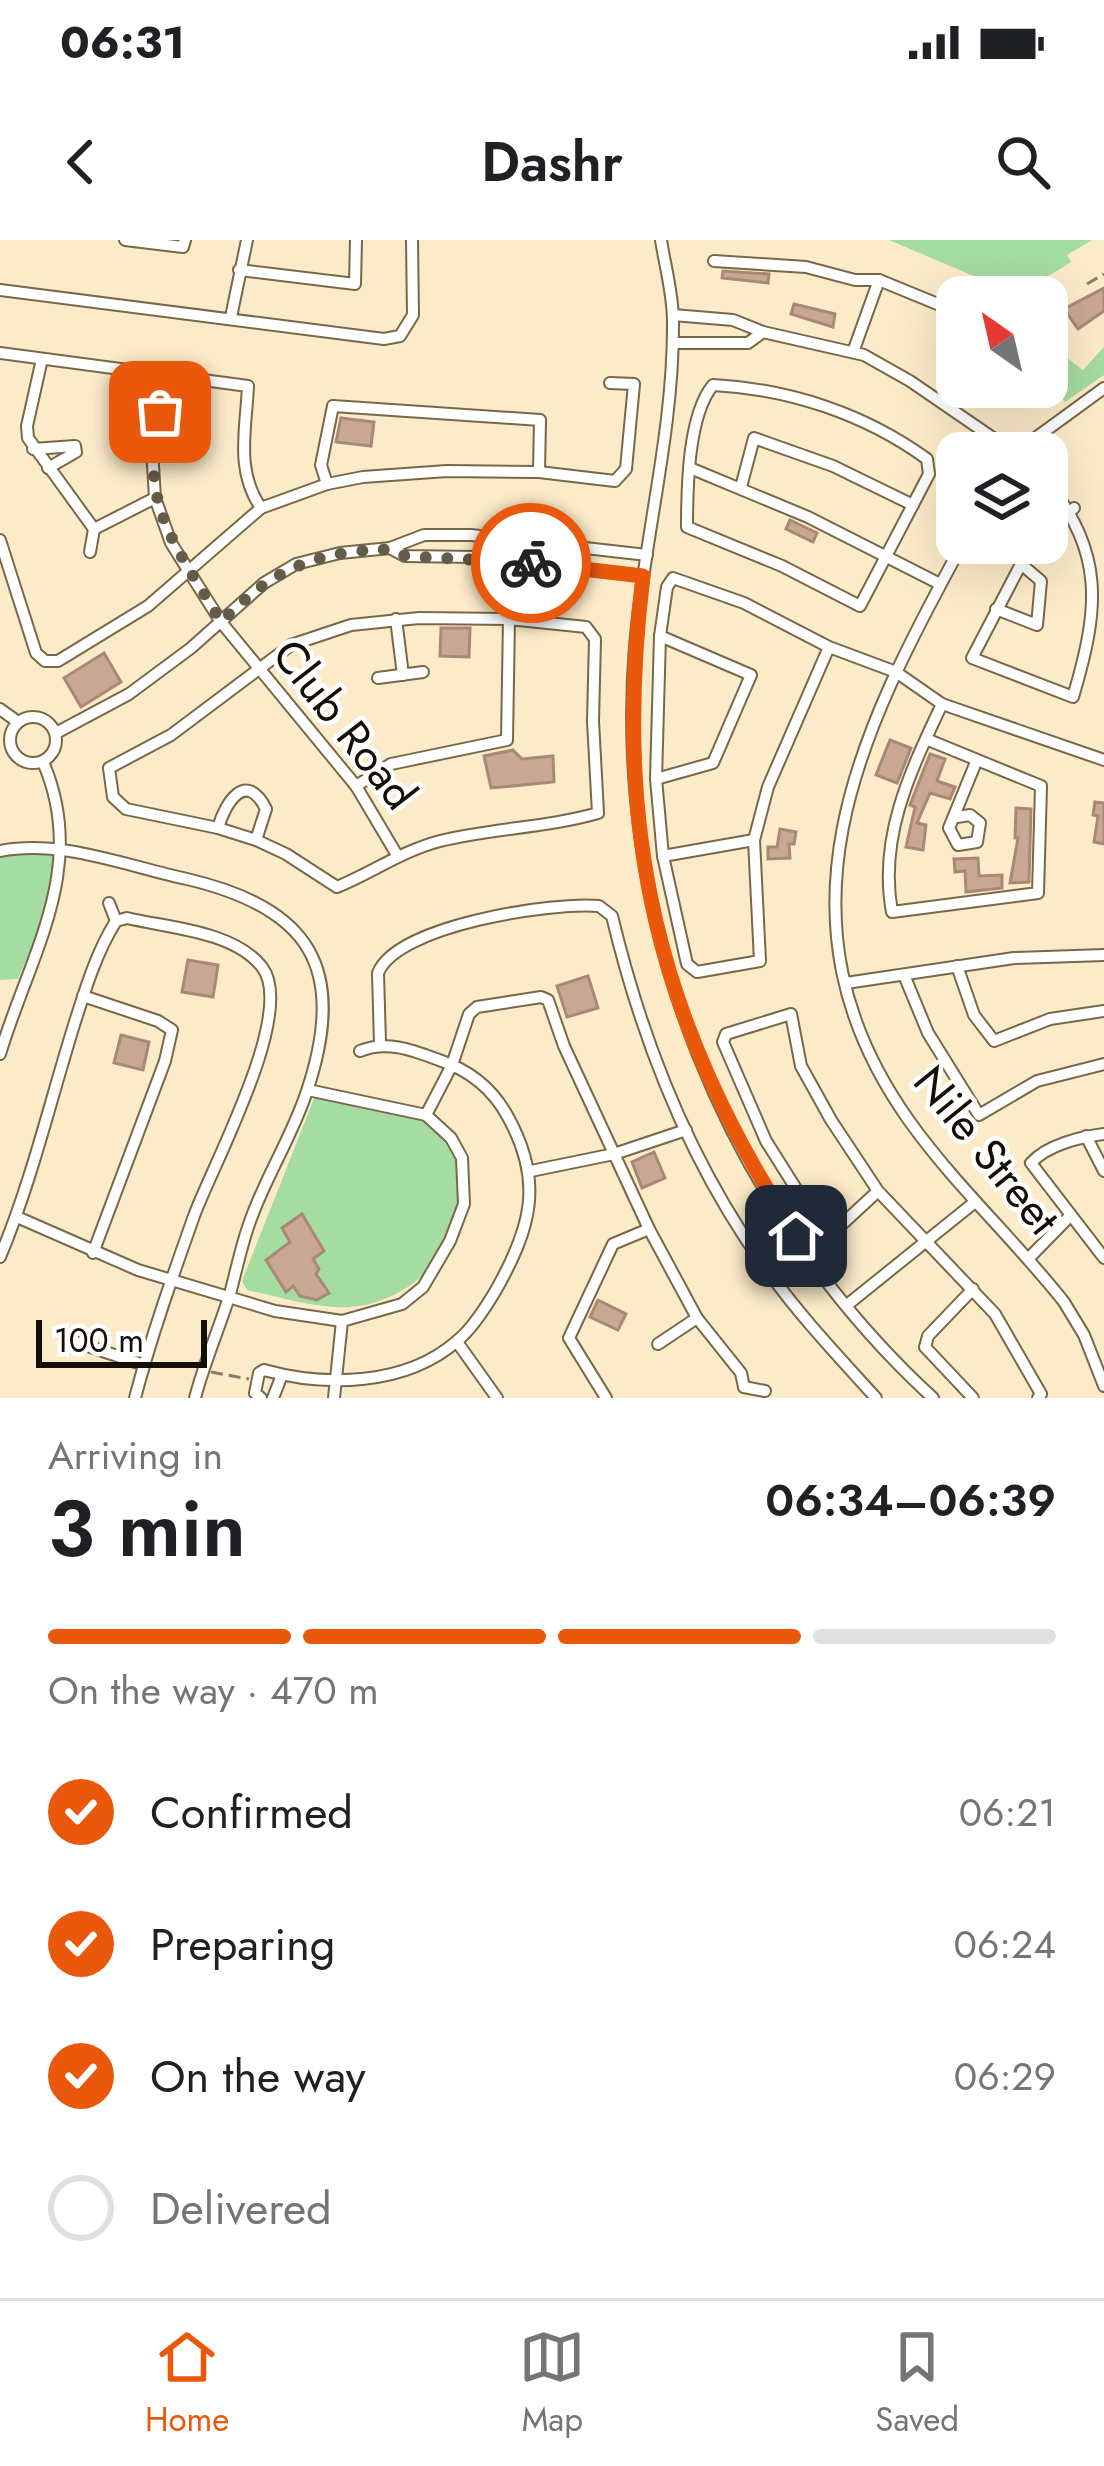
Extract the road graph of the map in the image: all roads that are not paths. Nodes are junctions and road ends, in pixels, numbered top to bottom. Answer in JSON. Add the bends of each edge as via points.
{"nodes":[{"id":1,"x":125,"y":240,"type":"edge"},
{"id":2,"x":185,"y":240,"type":"edge"},
{"id":3,"x":247,"y":240,"type":"edge"},
{"id":4,"x":356,"y":240,"type":"edge"},
{"id":5,"x":412,"y":240,"type":"edge"},
{"id":6,"x":661,"y":240,"type":"edge"},
{"id":7,"x":714,"y":261,"type":"dead end"},
{"id":8,"x":239,"y":270,"type":"junction"},
{"id":9,"x":879,"y":280,"type":"junction"},
{"id":10,"x":0,"y":290,"type":"edge"},
{"id":11,"x":936,"y":303,"type":"edge"},
{"id":12,"x":674,"y":315,"type":"junction"},
{"id":13,"x":231,"y":317,"type":"junction"},
{"id":14,"x":764,"y":332,"type":"junction"},
{"id":15,"x":673,"y":343,"type":"junction"},
{"id":16,"x":853,"y":352,"type":"junction"},
{"id":17,"x":0,"y":353,"type":"edge"},
{"id":18,"x":42,"y":359,"type":"junction"},
{"id":19,"x":169,"y":375,"type":"junction"},
{"id":20,"x":610,"y":383,"type":"dead end"},
{"id":21,"x":1104,"y":388,"type":"edge"},
{"id":22,"x":984,"y":432,"type":"edge"},
{"id":23,"x":1044,"y":432,"type":"edge"},
{"id":24,"x":34,"y":449,"type":"junction"},
{"id":25,"x":48,"y":468,"type":"junction"},
{"id":26,"x":690,"y":468,"type":"junction"},
{"id":27,"x":539,"y":472,"type":"junction"},
{"id":28,"x":327,"y":484,"type":"junction"},
{"id":29,"x":741,"y":487,"type":"junction"},
{"id":30,"x":155,"y":498,"type":"junction"},
{"id":31,"x":1068,"y":502,"type":"edge"},
{"id":32,"x":913,"y":505,"type":"junction"},
{"id":33,"x":261,"y":508,"type":"junction"},
{"id":34,"x":1074,"y":508,"type":"junction"},
{"id":35,"x":1068,"y":513,"type":"edge"},
{"id":36,"x":94,"y":529,"type":"junction"},
{"id":37,"x":0,"y":540,"type":"edge"},
{"id":38,"x":539,"y":542,"type":"junction"},
{"id":39,"x":390,"y":548,"type":"junction"},
{"id":40,"x":90,"y":552,"type":"dead end"},
{"id":41,"x":625,"y":553,"type":"junction"},
{"id":42,"x":647,"y":555,"type":"junction"},
{"id":43,"x":888,"y":555,"type":"junction"},
{"id":44,"x":537,"y":563,"type":"junction"},
{"id":45,"x":951,"y":564,"type":"edge"},
{"id":46,"x":1021,"y":564,"type":"joint"},
{"id":47,"x":190,"y":568,"type":"junction"},
{"id":48,"x":623,"y":574,"type":"junction"},
{"id":49,"x":643,"y":576,"type":"junction"},
{"id":50,"x":940,"y":584,"type":"junction"},
{"id":51,"x":996,"y":609,"type":"junction"},
{"id":52,"x":509,"y":619,"type":"junction"},
{"id":53,"x":397,"y":620,"type":"junction"},
{"id":54,"x":221,"y":622,"type":"junction"},
{"id":55,"x":660,"y":636,"type":"junction"},
{"id":56,"x":830,"y":647,"type":"junction"},
{"id":57,"x":256,"y":668,"type":"junction"},
{"id":58,"x":423,"y":672,"type":"dead end"},
{"id":59,"x":896,"y":672,"type":"junction"},
{"id":60,"x":403,"y":675,"type":"junction"},
{"id":61,"x":378,"y":678,"type":"dead end"},
{"id":62,"x":942,"y":704,"type":"junction"},
{"id":63,"x":0,"y":710,"type":"edge"},
{"id":64,"x":18,"y":722,"type":"junction"},
{"id":65,"x":56,"y":733,"type":"junction"},
{"id":66,"x":926,"y":739,"type":"junction"},
{"id":67,"x":1104,"y":760,"type":"edge"},
{"id":68,"x":43,"y":762,"type":"junction"},
{"id":69,"x":976,"y":762,"type":"junction"},
{"id":70,"x":656,"y":778,"type":"junction"},
{"id":71,"x":356,"y":786,"type":"junction"},
{"id":72,"x":957,"y":817,"type":"dead end"},
{"id":73,"x":218,"y":828,"type":"junction"},
{"id":74,"x":256,"y":840,"type":"junction"},
{"id":75,"x":754,"y":840,"type":"junction"},
{"id":76,"x":60,"y":848,"type":"junction"},
{"id":77,"x":0,"y":851,"type":"edge"},
{"id":78,"x":397,"y":855,"type":"junction"},
{"id":79,"x":663,"y":856,"type":"junction"},
{"id":80,"x":110,"y":903,"type":"dead end"},
{"id":81,"x":116,"y":921,"type":"junction"},
{"id":82,"x":1104,"y":955,"type":"edge"},
{"id":83,"x":957,"y":966,"type":"junction"},
{"id":84,"x":904,"y":975,"type":"junction"},
{"id":85,"x":846,"y":983,"type":"junction"},
{"id":86,"x":0,"y":994,"type":"edge"},
{"id":87,"x":83,"y":996,"type":"junction"},
{"id":88,"x":17,"y":997,"type":"junction"},
{"id":89,"x":1104,"y":1011,"type":"edge"},
{"id":90,"x":189,"y":1025,"type":"dead end"},
{"id":91,"x":172,"y":1030,"type":"junction"},
{"id":92,"x":380,"y":1043,"type":"junction"},
{"id":93,"x":360,"y":1051,"type":"dead end"},
{"id":94,"x":0,"y":1054,"type":"edge"},
{"id":95,"x":452,"y":1064,"type":"junction"},
{"id":96,"x":1104,"y":1064,"type":"edge"},
{"id":97,"x":308,"y":1090,"type":"junction"},
{"id":98,"x":426,"y":1115,"type":"junction"},
{"id":99,"x":686,"y":1130,"type":"junction"},
{"id":100,"x":1104,"y":1135,"type":"edge"},
{"id":101,"x":1086,"y":1136,"type":"junction"},
{"id":102,"x":614,"y":1154,"type":"junction"},
{"id":103,"x":531,"y":1171,"type":"junction"},
{"id":104,"x":1104,"y":1172,"type":"edge"},
{"id":105,"x":878,"y":1191,"type":"junction"},
{"id":106,"x":975,"y":1202,"type":"junction"},
{"id":107,"x":17,"y":1217,"type":"junction"},
{"id":108,"x":1069,"y":1217,"type":"junction"},
{"id":109,"x":649,"y":1228,"type":"junction"},
{"id":110,"x":927,"y":1240,"type":"junction"},
{"id":111,"x":93,"y":1253,"type":"junction"},
{"id":112,"x":0,"y":1257,"type":"edge"},
{"id":113,"x":1029,"y":1258,"type":"junction"},
{"id":114,"x":1104,"y":1258,"type":"edge"},
{"id":115,"x":174,"y":1281,"type":"junction"},
{"id":116,"x":973,"y":1289,"type":"junction"},
{"id":117,"x":228,"y":1299,"type":"junction"},
{"id":118,"x":847,"y":1305,"type":"junction"},
{"id":119,"x":697,"y":1318,"type":"junction"},
{"id":120,"x":342,"y":1321,"type":"junction"},
{"id":121,"x":64,"y":1338,"type":"dead end"},
{"id":122,"x":457,"y":1342,"type":"junction"},
{"id":123,"x":658,"y":1344,"type":"dead end"},
{"id":124,"x":144,"y":1365,"type":"junction"},
{"id":125,"x":282,"y":1375,"type":"junction"},
{"id":126,"x":336,"y":1382,"type":"junction"},
{"id":127,"x":1104,"y":1386,"type":"edge"},
{"id":128,"x":744,"y":1387,"type":"junction"},
{"id":129,"x":765,"y":1391,"type":"dead end"},
{"id":130,"x":135,"y":1398,"type":"edge"},
{"id":131,"x":195,"y":1398,"type":"edge"},
{"id":132,"x":261,"y":1398,"type":"edge"},
{"id":133,"x":273,"y":1398,"type":"edge"},
{"id":134,"x":334,"y":1398,"type":"edge"},
{"id":135,"x":497,"y":1398,"type":"edge"},
{"id":136,"x":606,"y":1398,"type":"edge"},
{"id":137,"x":733,"y":1398,"type":"edge"},
{"id":138,"x":876,"y":1398,"type":"edge"},
{"id":139,"x":933,"y":1398,"type":"edge"},
{"id":140,"x":973,"y":1398,"type":"edge"},
{"id":141,"x":1038,"y":1398,"type":"edge"}],
"edges":[{"from":1,"to":2,"type":"street","via":[[183,248]]},
{"from":3,"to":8,"type":"street"},
{"from":4,"to":8,"type":"street","via":[[355,284]]},
{"from":5,"to":13,"type":"street","via":[[413,315],[400,336]]},
{"from":6,"to":12,"type":"street"},
{"from":7,"to":9,"type":"street"},
{"from":8,"to":13,"type":"street"},
{"from":9,"to":11,"type":"street"},
{"from":9,"to":16,"type":"street"},
{"from":10,"to":13,"type":"street"},
{"from":12,"to":14,"type":"street","via":[[733,320]]},
{"from":12,"to":15,"type":"street"},
{"from":14,"to":15,"type":"street","via":[[748,343]]},
{"from":14,"to":16,"type":"street"},
{"from":15,"to":42,"type":"street"},
{"from":16,"to":22,"type":"street"},
{"from":17,"to":18,"type":"street"},
{"from":18,"to":19,"type":"street"},
{"from":18,"to":24,"type":"street","via":[[27,426]]},
{"from":19,"to":30,"type":"street","name":"Club Road","via":[[152,449]]},
{"from":19,"to":33,"type":"street","via":[[253,386],[242,462]]},
{"from":20,"to":27,"type":"street","via":[[634,384],[620,477]]},
{"from":21,"to":23,"type":"street"},
{"from":24,"to":25,"type":"street"},
{"from":24,"to":25,"type":"street","via":[[75,446]]},
{"from":25,"to":36,"type":"street"},
{"from":26,"to":29,"type":"street"},
{"from":26,"to":32,"type":"street","via":[[713,385],[795,394],[928,460]]},
{"from":26,"to":43,"type":"street","via":[[687,527],[860,606]]},
{"from":27,"to":28,"type":"street","via":[[447,471]]},
{"from":27,"to":28,"type":"street","via":[[545,417],[329,401],[321,465]]},
{"from":28,"to":33,"type":"street"},
{"from":29,"to":32,"type":"street","via":[[754,438]]},
{"from":29,"to":43,"type":"street"},
{"from":30,"to":36,"type":"street"},
{"from":30,"to":47,"type":"street","name":"Club Road"},
{"from":31,"to":34,"type":"street"},
{"from":32,"to":43,"type":"street"},
{"from":33,"to":47,"type":"street"},
{"from":34,"to":35,"type":"street"},
{"from":34,"to":51,"type":"street","via":[[1098,562],[1095,616],[1073,697],[972,658]]},
{"from":36,"to":40,"type":"street"},
{"from":37,"to":47,"type":"street","via":[[28,633],[45,661],[69,656],[123,623]]},
{"from":38,"to":39,"type":"street","via":[[424,535]]},
{"from":38,"to":41,"type":"street"},
{"from":38,"to":44,"type":"street"},
{"from":39,"to":44,"type":"street","via":[[405,556]]},
{"from":39,"to":54,"type":"street","via":[[296,564]]},
{"from":41,"to":42,"type":"street"},
{"from":41,"to":48,"type":"street"},
{"from":42,"to":49,"type":"street"},
{"from":43,"to":50,"type":"street"},
{"from":44,"to":48,"type":"street"},
{"from":45,"to":50,"type":"street","name":"Nile Street"},
{"from":46,"to":51,"type":"street"},
{"from":46,"to":51,"type":"street","via":[[1041,581],[1037,626]]},
{"from":47,"to":54,"type":"street","name":"Club Road"},
{"from":48,"to":49,"type":"street"},
{"from":49,"to":118,"type":"street","via":[[633,680],[636,802],[673,991],[730,1127]]},
{"from":50,"to":59,"type":"street","name":"Nile Street"},
{"from":52,"to":53,"type":"street"},
{"from":52,"to":71,"type":"street","via":[[507,740],[392,764]]},
{"from":52,"to":78,"type":"street","via":[[586,627],[595,639],[598,813]]},
{"from":53,"to":57,"type":"street","via":[[324,632]]},
{"from":53,"to":60,"type":"street"},
{"from":54,"to":57,"type":"street","name":"Club Road"},
{"from":54,"to":65,"type":"street","via":[[130,694]]},
{"from":55,"to":56,"type":"street","via":[[670,579],[681,578]]},
{"from":55,"to":70,"type":"street"},
{"from":55,"to":70,"type":"street","via":[[751,675],[713,763]]},
{"from":56,"to":59,"type":"street"},
{"from":56,"to":75,"type":"street"},
{"from":57,"to":71,"type":"street","name":"Club Road"},
{"from":57,"to":73,"type":"street","via":[[171,735],[103,766],[112,797],[126,809]]},
{"from":58,"to":60,"type":"street"},
{"from":59,"to":62,"type":"street"},
{"from":59,"to":85,"type":"street","name":"Nile Street","via":[[843,814],[836,929]]},
{"from":60,"to":61,"type":"street"},
{"from":62,"to":66,"type":"street"},
{"from":62,"to":67,"type":"street"},
{"from":63,"to":64,"type":"street"},
{"from":64,"to":65,"type":"street","via":[[40,718]]},
{"from":64,"to":68,"type":"street","via":[[10,735],[15,756]]},
{"from":65,"to":68,"type":"street"},
{"from":66,"to":69,"type":"street"},
{"from":66,"to":69,"type":"street","via":[[893,830],[892,912],[1038,893],[1041,786]]},
{"from":68,"to":76,"type":"street"},
{"from":69,"to":72,"type":"street"},
{"from":70,"to":79,"type":"street"},
{"from":71,"to":78,"type":"street","name":"Club Road"},
{"from":73,"to":74,"type":"street"},
{"from":73,"to":74,"type":"street","via":[[228,800],[250,792],[266,809]]},
{"from":74,"to":78,"type":"street","via":[[337,887]]},
{"from":75,"to":79,"type":"street"},
{"from":75,"to":79,"type":"street","via":[[760,961],[697,971],[687,964]]},
{"from":76,"to":77,"type":"street"},
{"from":76,"to":88,"type":"street","via":[[53,905]]},
{"from":76,"to":97,"type":"street","via":[[230,890],[289,922],[314,959],[323,1000]]},
{"from":80,"to":81,"type":"street"},
{"from":81,"to":87,"type":"street"},
{"from":81,"to":115,"type":"street","via":[[228,942],[266,971],[270,988],[250,1089]]},
{"from":82,"to":83,"type":"street"},
{"from":83,"to":84,"type":"street"},
{"from":83,"to":89,"type":"street","via":[[974,1016],[994,1041],[1050,1019]]},
{"from":84,"to":85,"type":"street"},
{"from":84,"to":96,"type":"street","via":[[928,1033],[979,1114],[1037,1081]]},
{"from":85,"to":106,"type":"street","name":"Nile Street","via":[[870,1059]]},
{"from":86,"to":88,"type":"street"},
{"from":87,"to":91,"type":"street"},
{"from":87,"to":107,"type":"street"},
{"from":88,"to":94,"type":"street"},
{"from":90,"to":91,"type":"street"},
{"from":91,"to":111,"type":"street"},
{"from":92,"to":93,"type":"street"},
{"from":92,"to":95,"type":"street"},
{"from":92,"to":99,"type":"street","via":[[378,973],[413,942],[525,910],[599,906],[612,916],[641,1026]]},
{"from":95,"to":98,"type":"street"},
{"from":95,"to":102,"type":"street","via":[[477,1007],[548,1000]]},
{"from":95,"to":103,"type":"street","via":[[502,1106]]},
{"from":97,"to":98,"type":"street"},
{"from":97,"to":117,"type":"street","via":[[251,1218]]},
{"from":98,"to":120,"type":"street","via":[[462,1158],[464,1204],[450,1241],[423,1287],[402,1304]]},
{"from":99,"to":102,"type":"street"},
{"from":99,"to":138,"type":"street","via":[[766,1269]]},
{"from":100,"to":101,"type":"street"},
{"from":101,"to":104,"type":"street"},
{"from":101,"to":108,"type":"street","via":[[1031,1163]]},
{"from":102,"to":103,"type":"street"},
{"from":102,"to":109,"type":"street"},
{"from":103,"to":122,"type":"street","via":[[529,1207],[509,1266]]},
{"from":105,"to":105,"type":"street","via":[[801,1066],[791,1014],[726,1034],[766,1141],[817,1222],[838,1228]]},
{"from":105,"to":110,"type":"street"},
{"from":106,"to":110,"type":"street"},
{"from":106,"to":113,"type":"street","name":"Nile Street"},
{"from":107,"to":111,"type":"street"},
{"from":107,"to":112,"type":"street"},
{"from":108,"to":113,"type":"street"},
{"from":108,"to":114,"type":"street"},
{"from":109,"to":119,"type":"street"},
{"from":109,"to":136,"type":"street","via":[[613,1244],[569,1338]]},
{"from":110,"to":116,"type":"street"},
{"from":110,"to":118,"type":"street"},
{"from":111,"to":115,"type":"street"},
{"from":113,"to":127,"type":"street","name":"Nile Street","via":[[1074,1318]]},
{"from":115,"to":117,"type":"street"},
{"from":115,"to":124,"type":"street"},
{"from":116,"to":140,"type":"street","via":[[925,1347]]},
{"from":116,"to":141,"type":"street","via":[[1022,1355]]},
{"from":117,"to":120,"type":"street"},
{"from":117,"to":131,"type":"street"},
{"from":118,"to":139,"type":"street"},
{"from":119,"to":123,"type":"street"},
{"from":119,"to":128,"type":"street"},
{"from":120,"to":126,"type":"street"},
{"from":121,"to":124,"type":"street"},
{"from":122,"to":126,"type":"street","via":[[421,1363]]},
{"from":122,"to":135,"type":"street"},
{"from":124,"to":130,"type":"street"},
{"from":125,"to":126,"type":"street"},
{"from":125,"to":132,"type":"street","via":[[264,1370],[255,1393]]},
{"from":125,"to":133,"type":"street"},
{"from":126,"to":134,"type":"street"},
{"from":128,"to":129,"type":"street"},
{"from":128,"to":137,"type":"street"}]}
